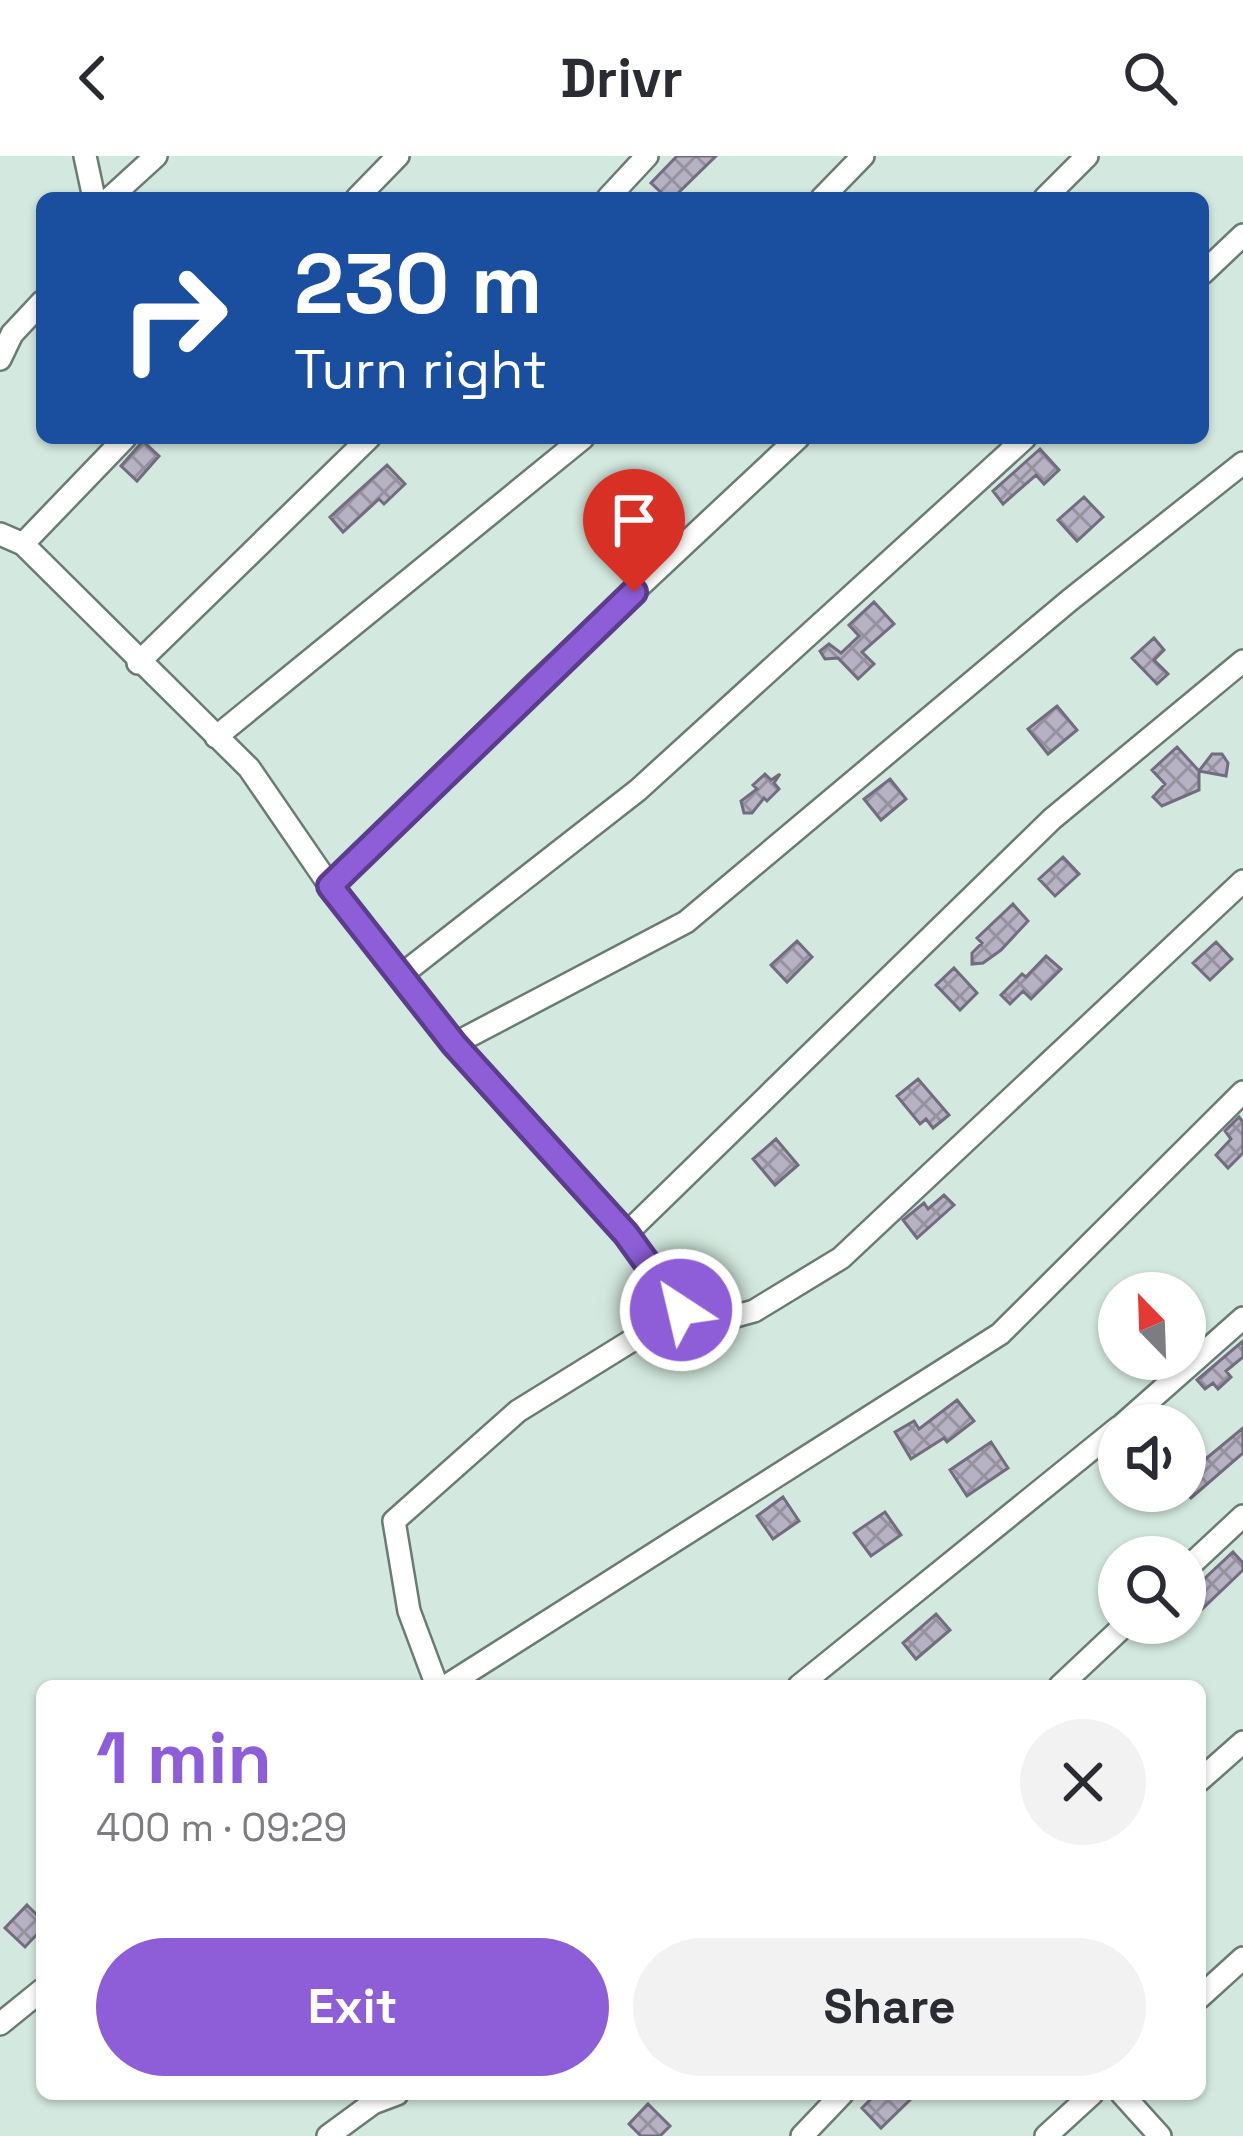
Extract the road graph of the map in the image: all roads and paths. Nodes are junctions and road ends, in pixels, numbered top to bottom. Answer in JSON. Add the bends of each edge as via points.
{"nodes":[{"id":1,"x":85,"y":156,"type":"edge"},
{"id":2,"x":157,"y":156,"type":"edge"},
{"id":3,"x":398,"y":156,"type":"edge"},
{"id":4,"x":646,"y":156,"type":"edge"},
{"id":5,"x":863,"y":156,"type":"edge"},
{"id":6,"x":1087,"y":156,"type":"edge"},
{"id":7,"x":93,"y":192,"type":"edge"},
{"id":8,"x":117,"y":192,"type":"edge"},
{"id":9,"x":363,"y":192,"type":"edge"},
{"id":10,"x":613,"y":192,"type":"edge"},
{"id":11,"x":828,"y":192,"type":"edge"},
{"id":12,"x":1051,"y":192,"type":"edge"},
{"id":13,"x":1243,"y":235,"type":"edge"},
{"id":14,"x":1209,"y":267,"type":"edge"},
{"id":15,"x":36,"y":308,"type":"edge"},
{"id":16,"x":0,"y":359,"type":"edge"},
{"id":17,"x":119,"y":444,"type":"edge"},
{"id":18,"x":363,"y":444,"type":"edge"},
{"id":19,"x":576,"y":444,"type":"edge"},
{"id":20,"x":792,"y":444,"type":"edge"},
{"id":21,"x":1018,"y":444,"type":"edge"},
{"id":22,"x":1243,"y":463,"type":"edge"},
{"id":23,"x":0,"y":534,"type":"edge"},
{"id":24,"x":23,"y":544,"type":"junction"},
{"id":25,"x":1243,"y":661,"type":"edge"},
{"id":26,"x":138,"y":663,"type":"junction"},
{"id":27,"x":216,"y":737,"type":"junction"},
{"id":28,"x":1243,"y":881,"type":"edge"},
{"id":29,"x":330,"y":886,"type":"junction"},
{"id":30,"x":400,"y":976,"type":"junction"},
{"id":31,"x":454,"y":1044,"type":"junction"},
{"id":32,"x":1243,"y":1092,"type":"edge"},
{"id":33,"x":626,"y":1234,"type":"junction"},
{"id":34,"x":681,"y":1310,"type":"junction"},
{"id":35,"x":1243,"y":1318,"type":"edge"},
{"id":36,"x":1145,"y":1404,"type":"edge"},
{"id":37,"x":1098,"y":1444,"type":"edge"},
{"id":38,"x":1243,"y":1516,"type":"edge"},
{"id":39,"x":1206,"y":1550,"type":"edge"},
{"id":40,"x":1105,"y":1644,"type":"edge"},
{"id":41,"x":439,"y":1680,"type":"edge"},
{"id":42,"x":452,"y":1680,"type":"edge"},
{"id":43,"x":806,"y":1680,"type":"edge"},
{"id":44,"x":1066,"y":1680,"type":"edge"},
{"id":45,"x":1243,"y":1742,"type":"edge"},
{"id":46,"x":1206,"y":1775,"type":"edge"},
{"id":47,"x":1243,"y":1958,"type":"edge"},
{"id":48,"x":1206,"y":1992,"type":"edge"},
{"id":49,"x":36,"y":1995,"type":"edge"},
{"id":50,"x":0,"y":2024,"type":"edge"},
{"id":51,"x":383,"y":2100,"type":"edge"},
{"id":52,"x":836,"y":2100,"type":"edge"},
{"id":53,"x":1083,"y":2100,"type":"edge"},
{"id":54,"x":1127,"y":2100,"type":"edge"},
{"id":55,"x":328,"y":2136,"type":"edge"},
{"id":56,"x":802,"y":2136,"type":"edge"},
{"id":57,"x":1046,"y":2136,"type":"edge"},
{"id":58,"x":1160,"y":2136,"type":"edge"}],
"edges":[{"from":1,"to":7,"type":"street"},
{"from":2,"to":8,"type":"street"},
{"from":3,"to":9,"type":"street"},
{"from":4,"to":10,"type":"street"},
{"from":5,"to":11,"type":"street"},
{"from":6,"to":12,"type":"street"},
{"from":13,"to":14,"type":"street"},
{"from":15,"to":16,"type":"street"},
{"from":17,"to":24,"type":"street"},
{"from":18,"to":26,"type":"street"},
{"from":19,"to":27,"type":"street"},
{"from":20,"to":29,"type":"street"},
{"from":21,"to":30,"type":"street","via":[[638,790]]},
{"from":22,"to":31,"type":"street","via":[[686,922]]},
{"from":23,"to":24,"type":"street"},
{"from":24,"to":26,"type":"street"},
{"from":25,"to":33,"type":"street","via":[[1052,819]]},
{"from":26,"to":27,"type":"street"},
{"from":27,"to":29,"type":"street","via":[[249,768]]},
{"from":28,"to":34,"type":"street","via":[[841,1258],[754,1311],[725,1319]]},
{"from":29,"to":30,"type":"street"},
{"from":30,"to":31,"type":"street"},
{"from":31,"to":33,"type":"street"},
{"from":32,"to":42,"type":"street","via":[[1000,1334]]},
{"from":33,"to":34,"type":"street"},
{"from":34,"to":41,"type":"street","via":[[518,1411],[394,1521],[409,1611]]},
{"from":35,"to":36,"type":"street"},
{"from":37,"to":43,"type":"street"},
{"from":38,"to":39,"type":"street"},
{"from":40,"to":44,"type":"street"},
{"from":45,"to":46,"type":"street"},
{"from":47,"to":48,"type":"street"},
{"from":49,"to":50,"type":"street"},
{"from":51,"to":55,"type":"street"},
{"from":52,"to":56,"type":"street"},
{"from":53,"to":57,"type":"street"},
{"from":54,"to":58,"type":"street"}]}
